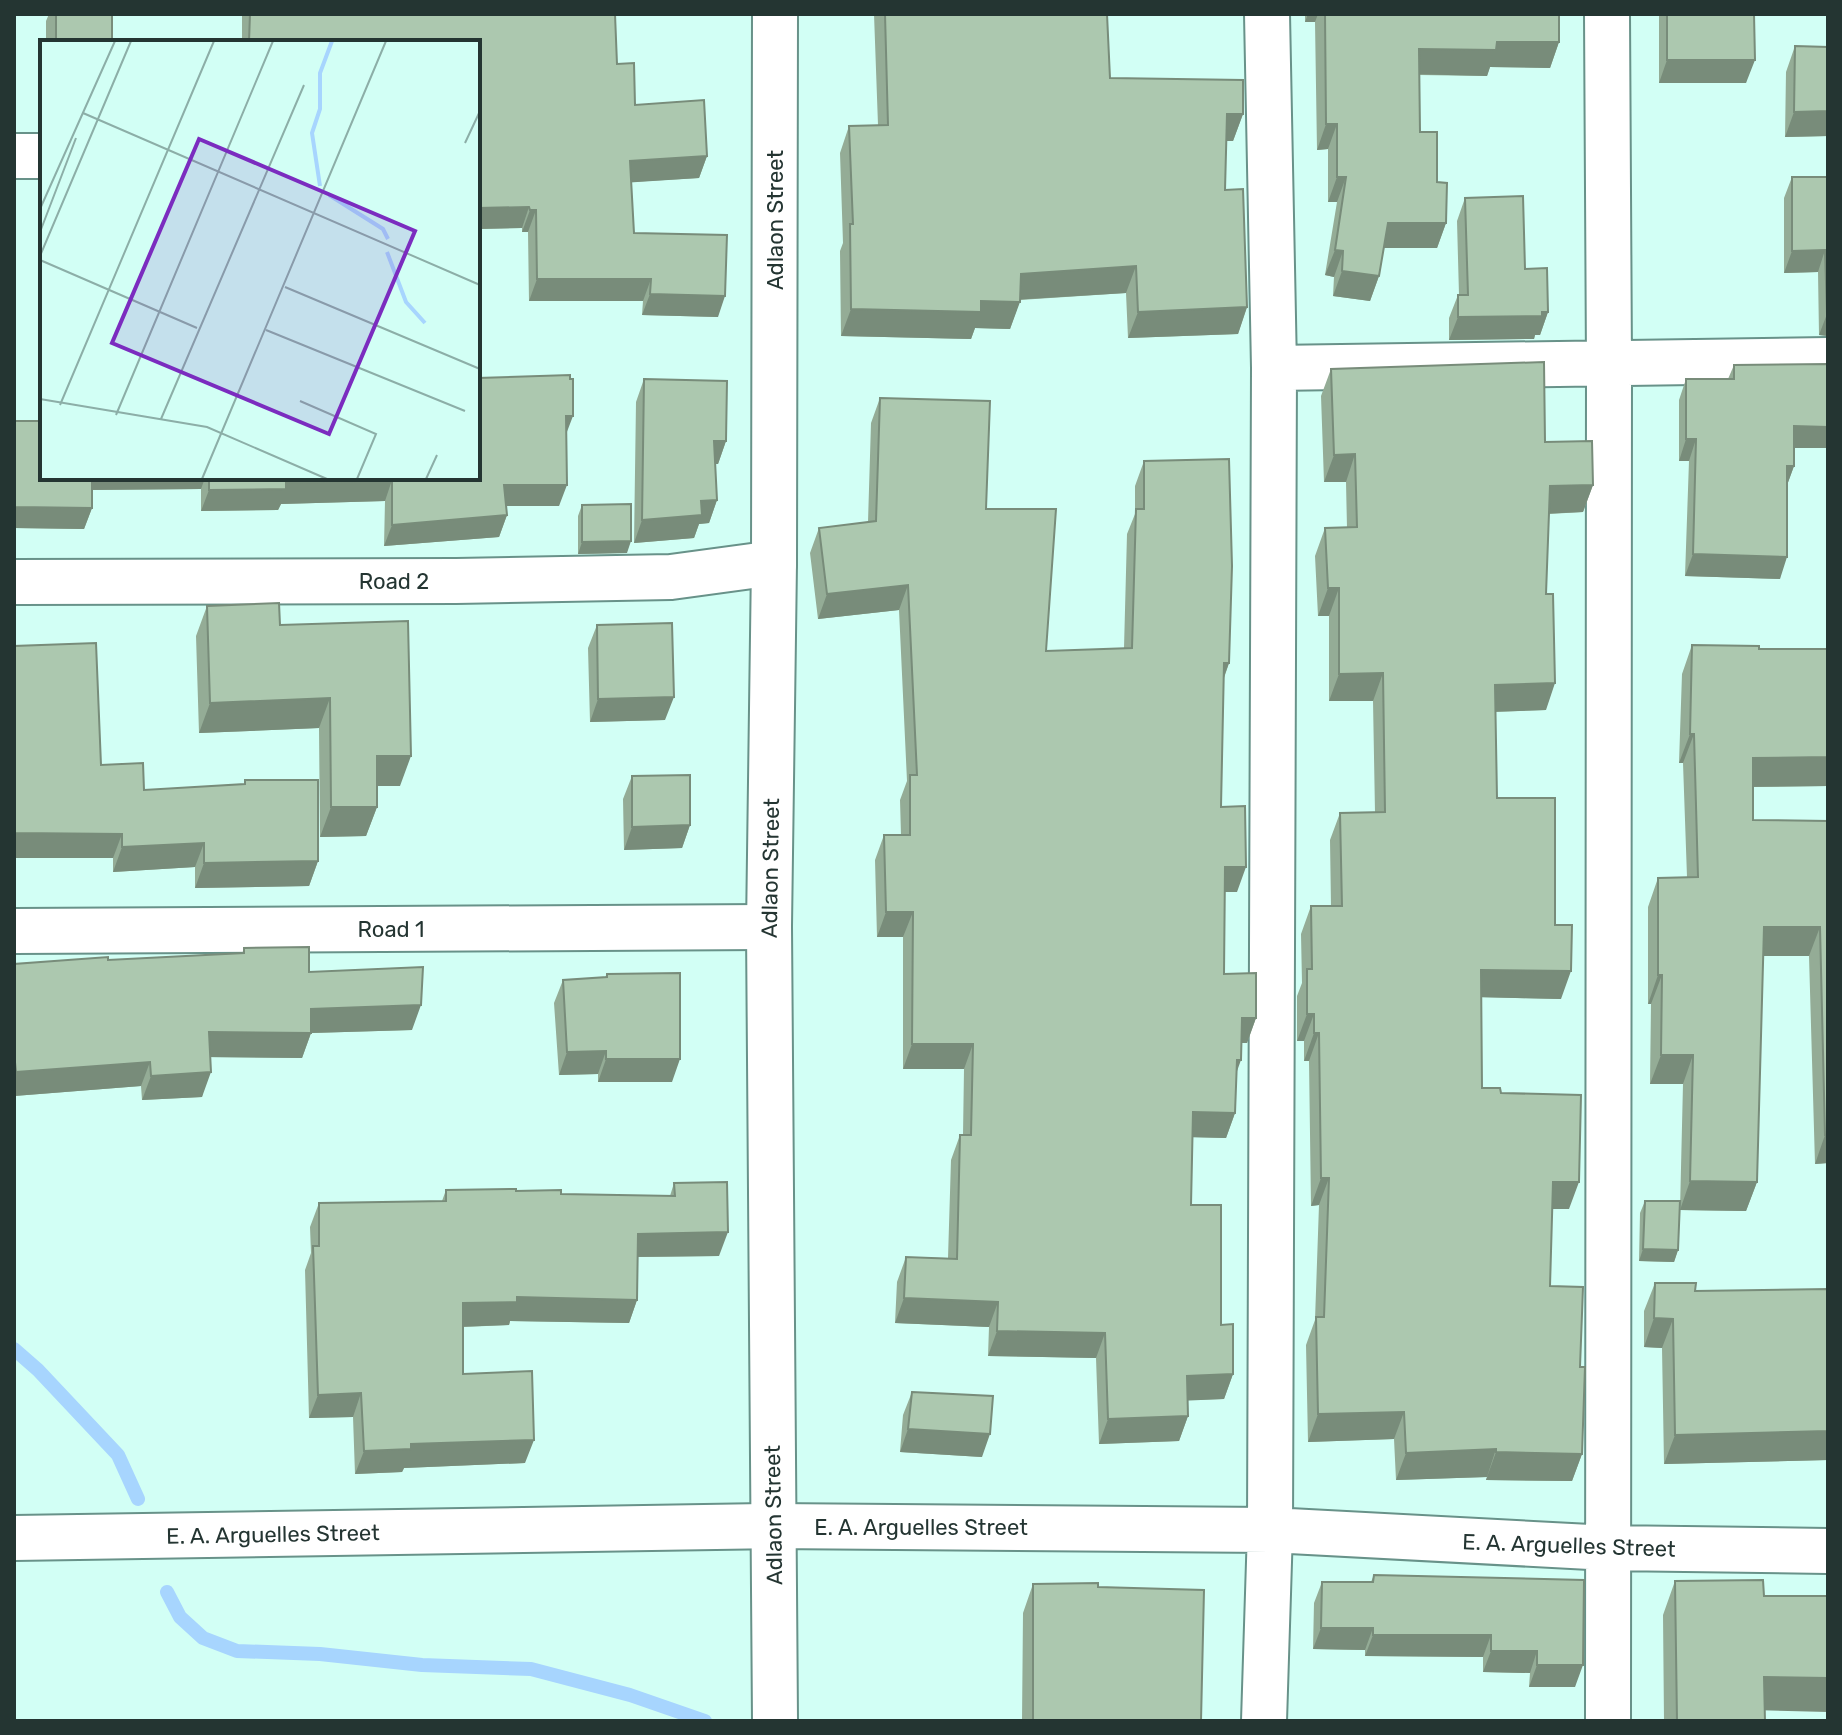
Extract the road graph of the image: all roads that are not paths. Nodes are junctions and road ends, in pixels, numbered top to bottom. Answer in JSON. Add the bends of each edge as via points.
{"nodes":[{"id":1,"x":775,"y":14,"type":"edge"},
{"id":2,"x":1267,"y":14,"type":"edge"},
{"id":3,"x":1607,"y":14,"type":"edge"},
{"id":4,"x":14,"y":156,"type":"edge"},
{"id":5,"x":40,"y":156,"type":"edge"},
{"id":6,"x":1828,"y":360,"type":"edge"},
{"id":7,"x":1609,"y":364,"type":"junction"},
{"id":8,"x":1274,"y":368,"type":"junction"},
{"id":9,"x":774,"y":563,"type":"junction"},
{"id":10,"x":14,"y":582,"type":"edge"},
{"id":11,"x":769,"y":927,"type":"junction"},
{"id":12,"x":14,"y":931,"type":"edge"},
{"id":13,"x":772,"y":1526,"type":"junction"},
{"id":14,"x":1270,"y":1530,"type":"junction"},
{"id":15,"x":14,"y":1538,"type":"edge"},
{"id":16,"x":1609,"y":1548,"type":"junction"},
{"id":17,"x":1828,"y":1551,"type":"edge"},
{"id":18,"x":775,"y":1721,"type":"edge"},
{"id":19,"x":1264,"y":1721,"type":"edge"},
{"id":20,"x":1608,"y":1721,"type":"edge"}],
"edges":[{"from":1,"to":9,"type":"street","name":"Adlaon Street"},
{"from":2,"to":8,"type":"street"},
{"from":3,"to":7,"type":"street"},
{"from":4,"to":5,"type":"street"},
{"from":6,"to":7,"type":"street"},
{"from":7,"to":8,"type":"street"},
{"from":7,"to":16,"type":"street"},
{"from":8,"to":14,"type":"street"},
{"from":9,"to":10,"type":"street","name":"Road 2","via":[[671,577]]},
{"from":9,"to":11,"type":"street","name":"Adlaon Street"},
{"from":11,"to":12,"type":"street","name":"Road 1"},
{"from":11,"to":13,"type":"street","name":"Adlaon Street"},
{"from":13,"to":14,"type":"street","name":"E. A. Arguelles Street"},
{"from":13,"to":15,"type":"street","name":"E. A. Arguelles Street"},
{"from":13,"to":18,"type":"street","name":"Adlaon Street"},
{"from":14,"to":16,"type":"street","name":"E. A. Arguelles Street"},
{"from":14,"to":19,"type":"street"},
{"from":16,"to":17,"type":"street","name":"E. A. Arguelles Street"},
{"from":16,"to":20,"type":"street"}]}
